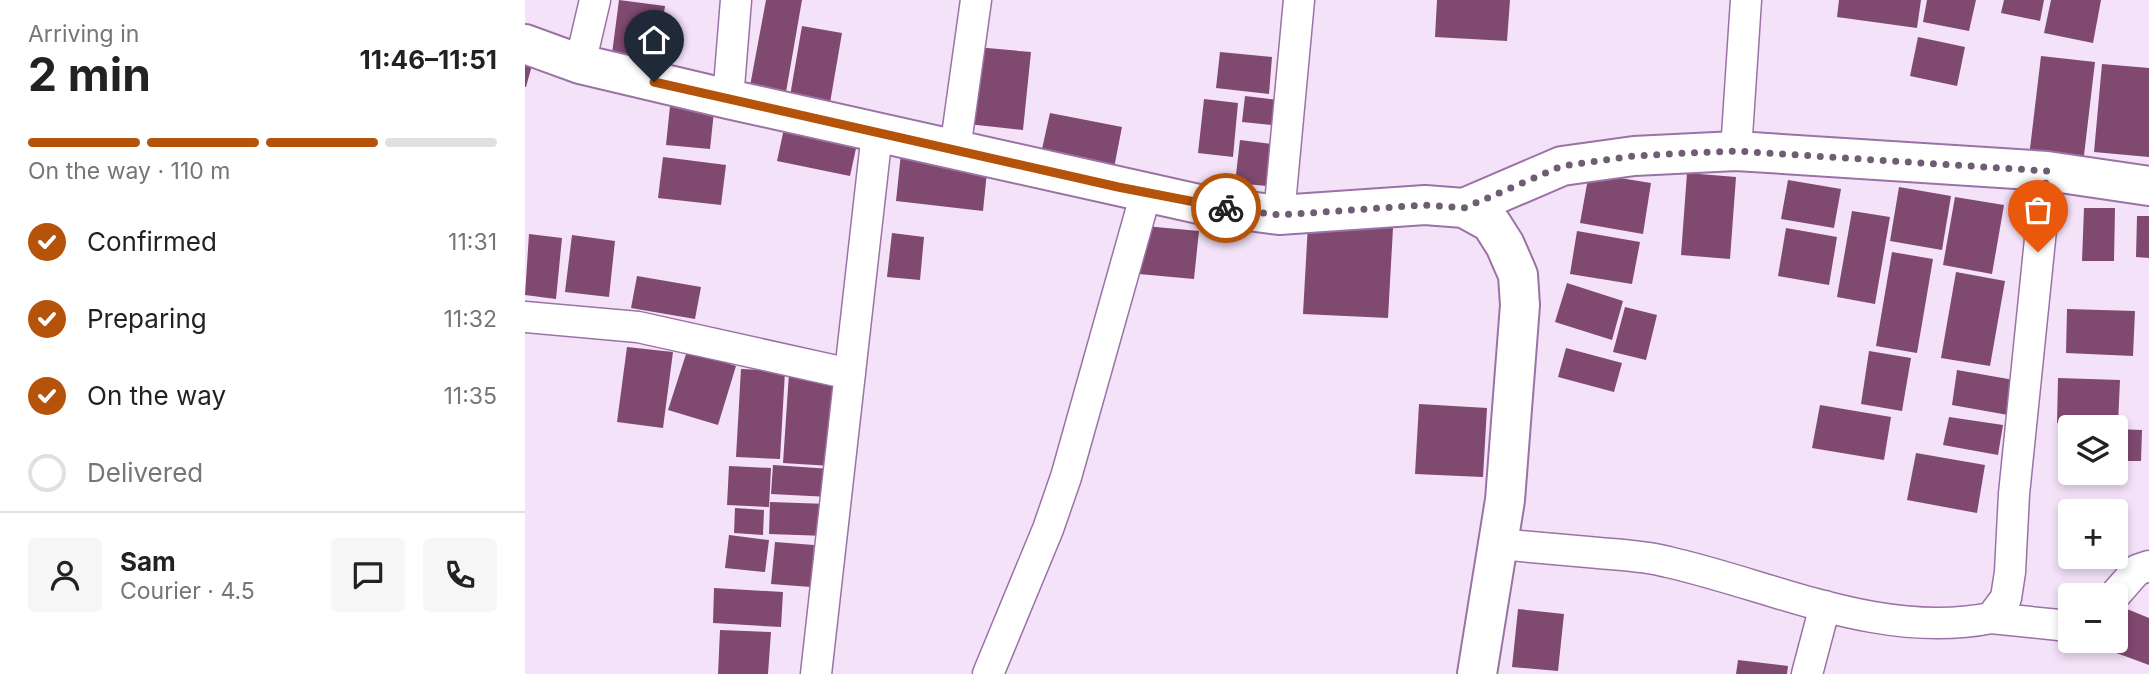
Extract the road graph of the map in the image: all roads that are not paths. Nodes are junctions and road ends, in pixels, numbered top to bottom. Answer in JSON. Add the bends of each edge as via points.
{"nodes":[{"id":1,"x":595,"y":0,"type":"edge"},
{"id":2,"x":736,"y":0,"type":"edge"},
{"id":3,"x":976,"y":0,"type":"edge"},
{"id":4,"x":1299,"y":0,"type":"edge"},
{"id":5,"x":1746,"y":0,"type":"edge"},
{"id":6,"x":525,"y":44,"type":"edge"},
{"id":7,"x":580,"y":64,"type":"junction"},
{"id":8,"x":728,"y":99,"type":"junction"},
{"id":9,"x":877,"y":133,"type":"junction"},
{"id":10,"x":955,"y":150,"type":"junction"},
{"id":11,"x":1736,"y":151,"type":"junction"},
{"id":12,"x":2047,"y":171,"type":"junction"},
{"id":13,"x":2149,"y":186,"type":"edge"},
{"id":14,"x":1146,"y":192,"type":"junction"},
{"id":15,"x":1464,"y":208,"type":"junction"},
{"id":16,"x":1279,"y":215,"type":"junction"},
{"id":17,"x":525,"y":317,"type":"edge"},
{"id":18,"x":850,"y":374,"type":"junction"},
{"id":19,"x":1498,"y":544,"type":"junction"},
{"id":20,"x":2149,"y":566,"type":"edge"},
{"id":21,"x":2126,"y":583,"type":"edge"},
{"id":22,"x":1825,"y":606,"type":"junction"},
{"id":23,"x":1991,"y":618,"type":"junction"},
{"id":24,"x":2058,"y":625,"type":"edge"},
{"id":25,"x":816,"y":674,"type":"edge"},
{"id":26,"x":988,"y":674,"type":"edge"},
{"id":27,"x":1476,"y":674,"type":"edge"},
{"id":28,"x":1807,"y":674,"type":"edge"}],
"edges":[{"from":1,"to":7,"type":"street"},
{"from":2,"to":8,"type":"street"},
{"from":3,"to":10,"type":"street"},
{"from":4,"to":16,"type":"street"},
{"from":5,"to":11,"type":"street"},
{"from":6,"to":7,"type":"street"},
{"from":7,"to":8,"type":"street"},
{"from":8,"to":9,"type":"street"},
{"from":9,"to":10,"type":"street"},
{"from":9,"to":18,"type":"street"},
{"from":10,"to":14,"type":"street"},
{"from":11,"to":12,"type":"street"},
{"from":11,"to":15,"type":"street","via":[[1634,156],[1562,166]]},
{"from":12,"to":13,"type":"street"},
{"from":12,"to":23,"type":"street","via":[[2010,572],[2006,598]]},
{"from":14,"to":16,"type":"street"},
{"from":14,"to":26,"type":"street","via":[[1066,477]]},
{"from":15,"to":16,"type":"street","via":[[1425,205]]},
{"from":15,"to":19,"type":"street","via":[[1491,223],[1518,275],[1518,353]]},
{"from":17,"to":18,"type":"street","via":[[638,327]]},
{"from":18,"to":25,"type":"street"},
{"from":19,"to":22,"type":"street","via":[[1667,561]]},
{"from":19,"to":27,"type":"street"},
{"from":20,"to":21,"type":"street","via":[[2137,570]]},
{"from":22,"to":23,"type":"street","via":[[1871,617],[1932,623]]},
{"from":22,"to":28,"type":"street"},
{"from":23,"to":24,"type":"street"}]}
